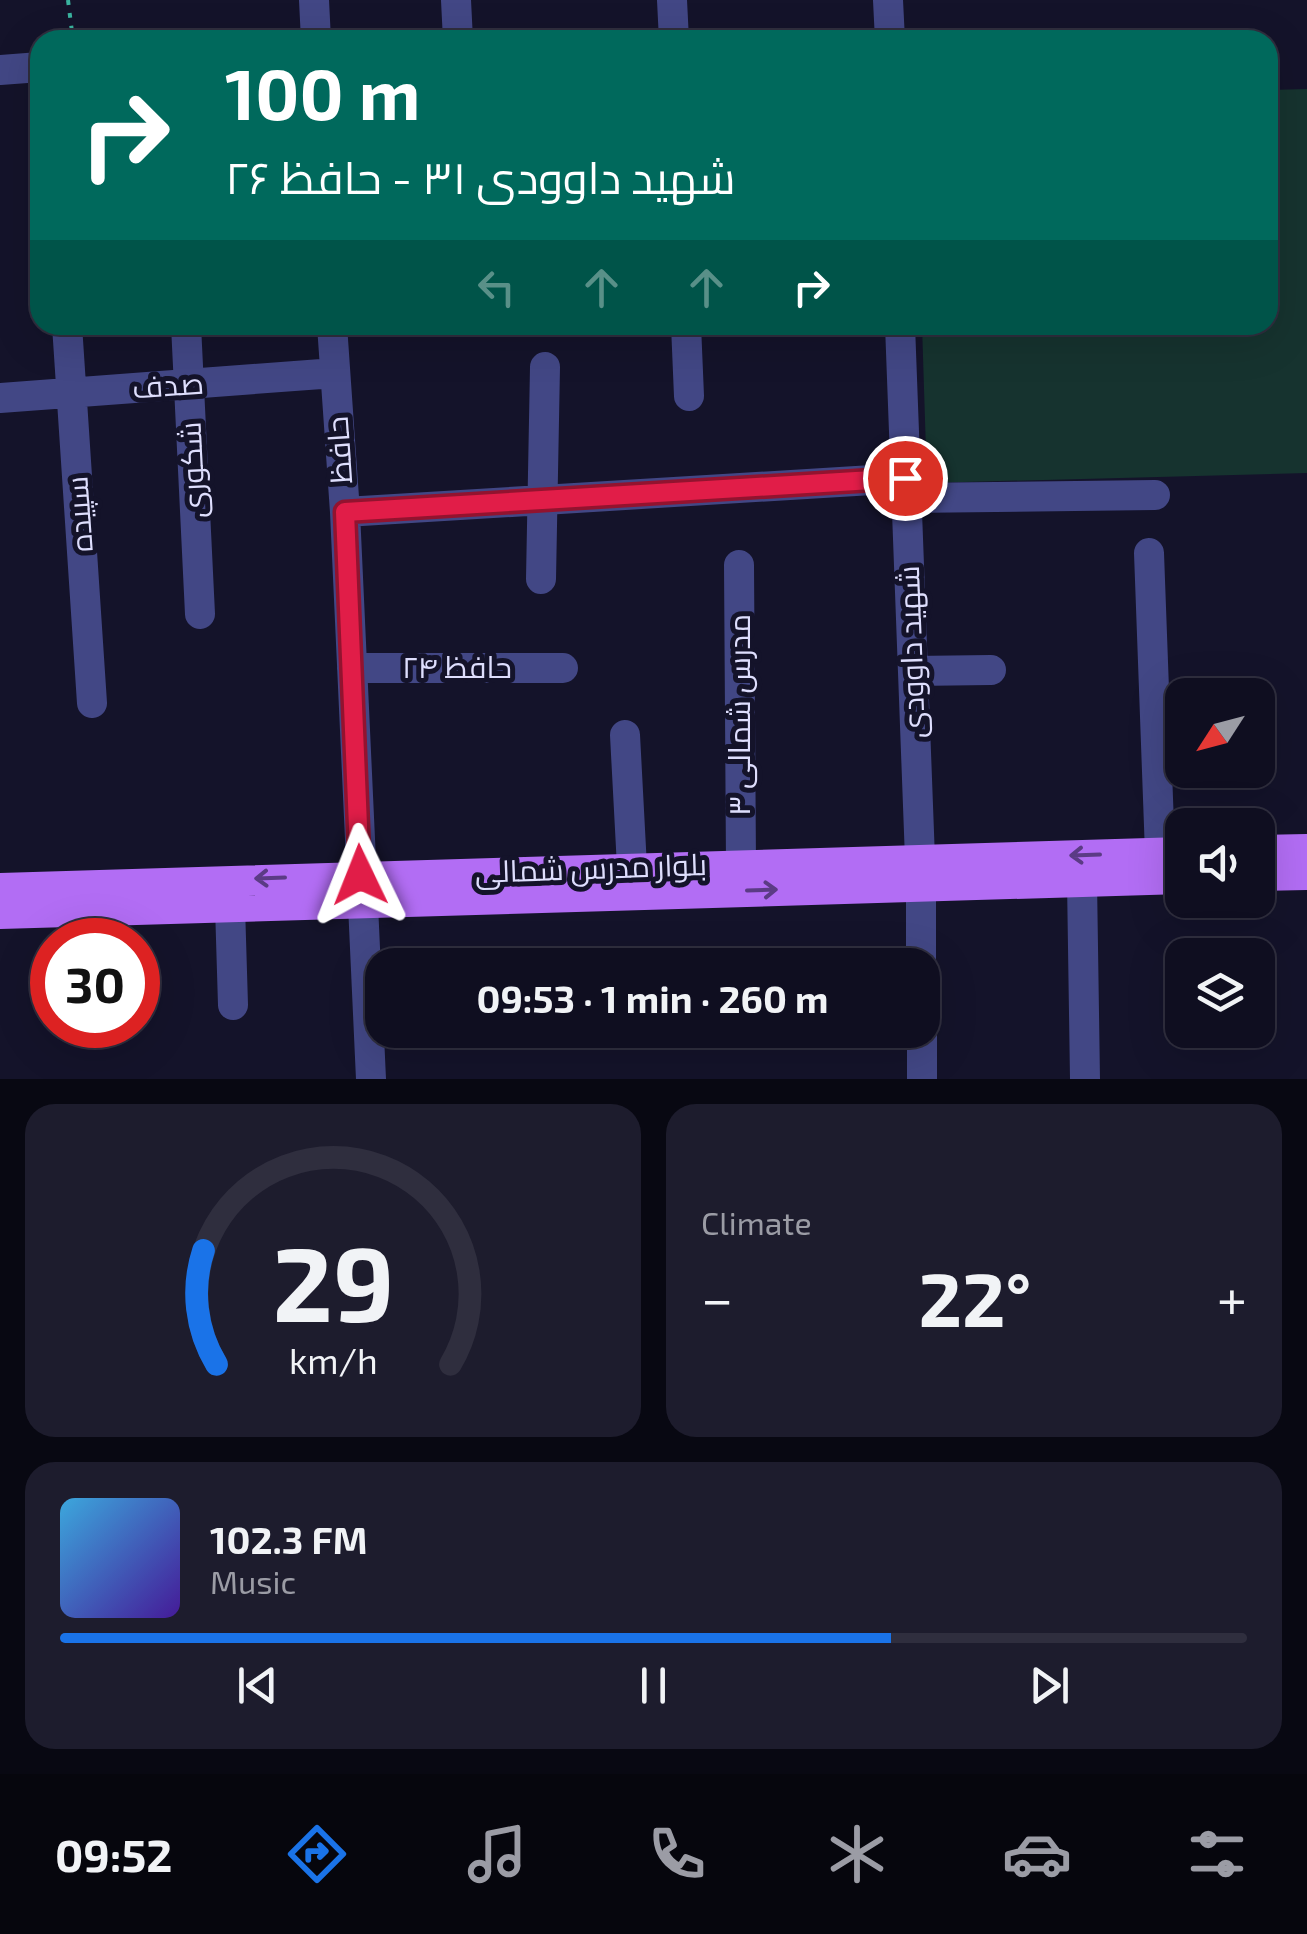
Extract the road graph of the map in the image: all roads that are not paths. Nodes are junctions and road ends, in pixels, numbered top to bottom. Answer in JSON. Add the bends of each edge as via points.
{"nodes":[{"id":1,"x":314,"y":0,"type":"edge"},
{"id":2,"x":456,"y":0,"type":"edge"},
{"id":3,"x":672,"y":0,"type":"edge"},
{"id":4,"x":888,"y":0,"type":"edge"},
{"id":5,"x":316,"y":30,"type":"edge"},
{"id":6,"x":458,"y":30,"type":"edge"},
{"id":7,"x":674,"y":30,"type":"edge"},
{"id":8,"x":890,"y":30,"type":"edge"},
{"id":9,"x":30,"y":68,"type":"edge"},
{"id":10,"x":0,"y":70,"type":"edge"},
{"id":11,"x":68,"y":335,"type":"edge"},
{"id":12,"x":187,"y":335,"type":"edge"},
{"id":13,"x":333,"y":335,"type":"edge"},
{"id":14,"x":686,"y":335,"type":"edge"},
{"id":15,"x":900,"y":335,"type":"edge"},
{"id":16,"x":545,"y":367,"type":"dead end"},
{"id":17,"x":335,"y":374,"type":"junction"},
{"id":18,"x":190,"y":384,"type":"junction"},
{"id":19,"x":72,"y":393,"type":"junction"},
{"id":20,"x":689,"y":396,"type":"dead end"},
{"id":21,"x":0,"y":398,"type":"edge"},
{"id":22,"x":905,"y":488,"type":"junction"},
{"id":23,"x":1154,"y":495,"type":"dead end"},
{"id":24,"x":541,"y":500,"type":"junction"},
{"id":25,"x":345,"y":512,"type":"junction"},
{"id":26,"x":1149,"y":553,"type":"dead end"},
{"id":27,"x":739,"y":565,"type":"dead end"},
{"id":28,"x":541,"y":579,"type":"dead end"},
{"id":29,"x":200,"y":614,"type":"dead end"},
{"id":30,"x":352,"y":668,"type":"junction"},
{"id":31,"x":563,"y":668,"type":"dead end"},
{"id":32,"x":991,"y":670,"type":"dead end"},
{"id":33,"x":913,"y":671,"type":"junction"},
{"id":34,"x":92,"y":704,"type":"dead end"},
{"id":35,"x":625,"y":735,"type":"dead end"},
{"id":36,"x":1168,"y":808,"type":"edge"},
{"id":37,"x":1307,"y":849,"type":"edge"},
{"id":38,"x":1275,"y":850,"type":"edge"},
{"id":39,"x":1165,"y":853,"type":"edge"},
{"id":40,"x":741,"y":864,"type":"junction"},
{"id":41,"x":632,"y":868,"type":"junction"},
{"id":42,"x":921,"y":873,"type":"junction"},
{"id":43,"x":1307,"y":875,"type":"edge"},
{"id":44,"x":1275,"y":876,"type":"edge"},
{"id":45,"x":1165,"y":879,"type":"edge"},
{"id":46,"x":1082,"y":881,"type":"junction"},
{"id":47,"x":0,"y":888,"type":"edge"},
{"id":48,"x":361,"y":888,"type":"junction"},
{"id":49,"x":230,"y":906,"type":"junction"},
{"id":50,"x":0,"y":914,"type":"edge"},
{"id":51,"x":367,"y":948,"type":"edge"},
{"id":52,"x":922,"y":948,"type":"edge"},
{"id":53,"x":233,"y":1005,"type":"dead end"},
{"id":54,"x":373,"y":1048,"type":"edge"},
{"id":55,"x":922,"y":1048,"type":"edge"},
{"id":56,"x":371,"y":1079,"type":"edge"},
{"id":57,"x":922,"y":1079,"type":"edge"},
{"id":58,"x":1085,"y":1079,"type":"edge"}],
"edges":[{"from":1,"to":5,"type":"street"},
{"from":2,"to":6,"type":"street"},
{"from":3,"to":7,"type":"street"},
{"from":4,"to":8,"type":"street"},
{"from":9,"to":10,"type":"street"},
{"from":11,"to":19,"type":"street","name":"سپیده"},
{"from":12,"to":18,"type":"street","name":"شکوری"},
{"from":13,"to":17,"type":"street","name":"حافظ"},
{"from":14,"to":20,"type":"street"},
{"from":15,"to":22,"type":"street","name":"شهید داوودی"},
{"from":16,"to":24,"type":"street"},
{"from":17,"to":18,"type":"street","name":"صدف"},
{"from":17,"to":25,"type":"street","name":"حافظ"},
{"from":18,"to":19,"type":"street","name":"صدف"},
{"from":18,"to":29,"type":"street","name":"شکوری"},
{"from":19,"to":21,"type":"street","name":"صدف"},
{"from":19,"to":34,"type":"street","name":"سپیده"},
{"from":22,"to":23,"type":"street"},
{"from":22,"to":24,"type":"street"},
{"from":22,"to":33,"type":"street","name":"شهید داوودی"},
{"from":24,"to":25,"type":"street"},
{"from":24,"to":28,"type":"street"},
{"from":25,"to":30,"type":"street","name":"حافظ"},
{"from":26,"to":36,"type":"street"},
{"from":27,"to":40,"type":"street","name":"مدرس شمالی ۳"},
{"from":30,"to":31,"type":"street","name":"حافظ ۲۴"},
{"from":30,"to":48,"type":"street","name":"حافظ"},
{"from":32,"to":33,"type":"street"},
{"from":33,"to":42,"type":"street","name":"شهید داوودی"},
{"from":35,"to":41,"type":"street"},
{"from":37,"to":38,"type":"main road"},
{"from":39,"to":42,"type":"main road","name":"بلوار مدرس شمالی","one_way":true},
{"from":40,"to":41,"type":"main road","name":"بلوار مدرس شمالی"},
{"from":40,"to":42,"type":"main road","name":"بلوار مدرس شمالی"},
{"from":41,"to":48,"type":"main road","name":"بلوار مدرس شمالی"},
{"from":42,"to":46,"type":"main road","name":"بلوار مدرس شمالی"},
{"from":48,"to":42,"type":"main road","name":"بلوار مدرس شمالی","one_way":true},
{"from":42,"to":52,"type":"street","name":"شهید داوودی"},
{"from":43,"to":44,"type":"main road"},
{"from":45,"to":46,"type":"main road","name":"بلوار مدرس شمالی"},
{"from":46,"to":58,"type":"street"},
{"from":48,"to":47,"type":"main road","name":"بلوار مدرس شمالی","one_way":true},
{"from":48,"to":49,"type":"main road","name":"بلوار مدرس شمالی"},
{"from":48,"to":51,"type":"street","name":"حافظ"},
{"from":49,"to":50,"type":"main road","name":"بلوار مدرس شمالی"},
{"from":49,"to":53,"type":"street"},
{"from":54,"to":56,"type":"street","name":"حافظ"},
{"from":55,"to":57,"type":"street"}]}
